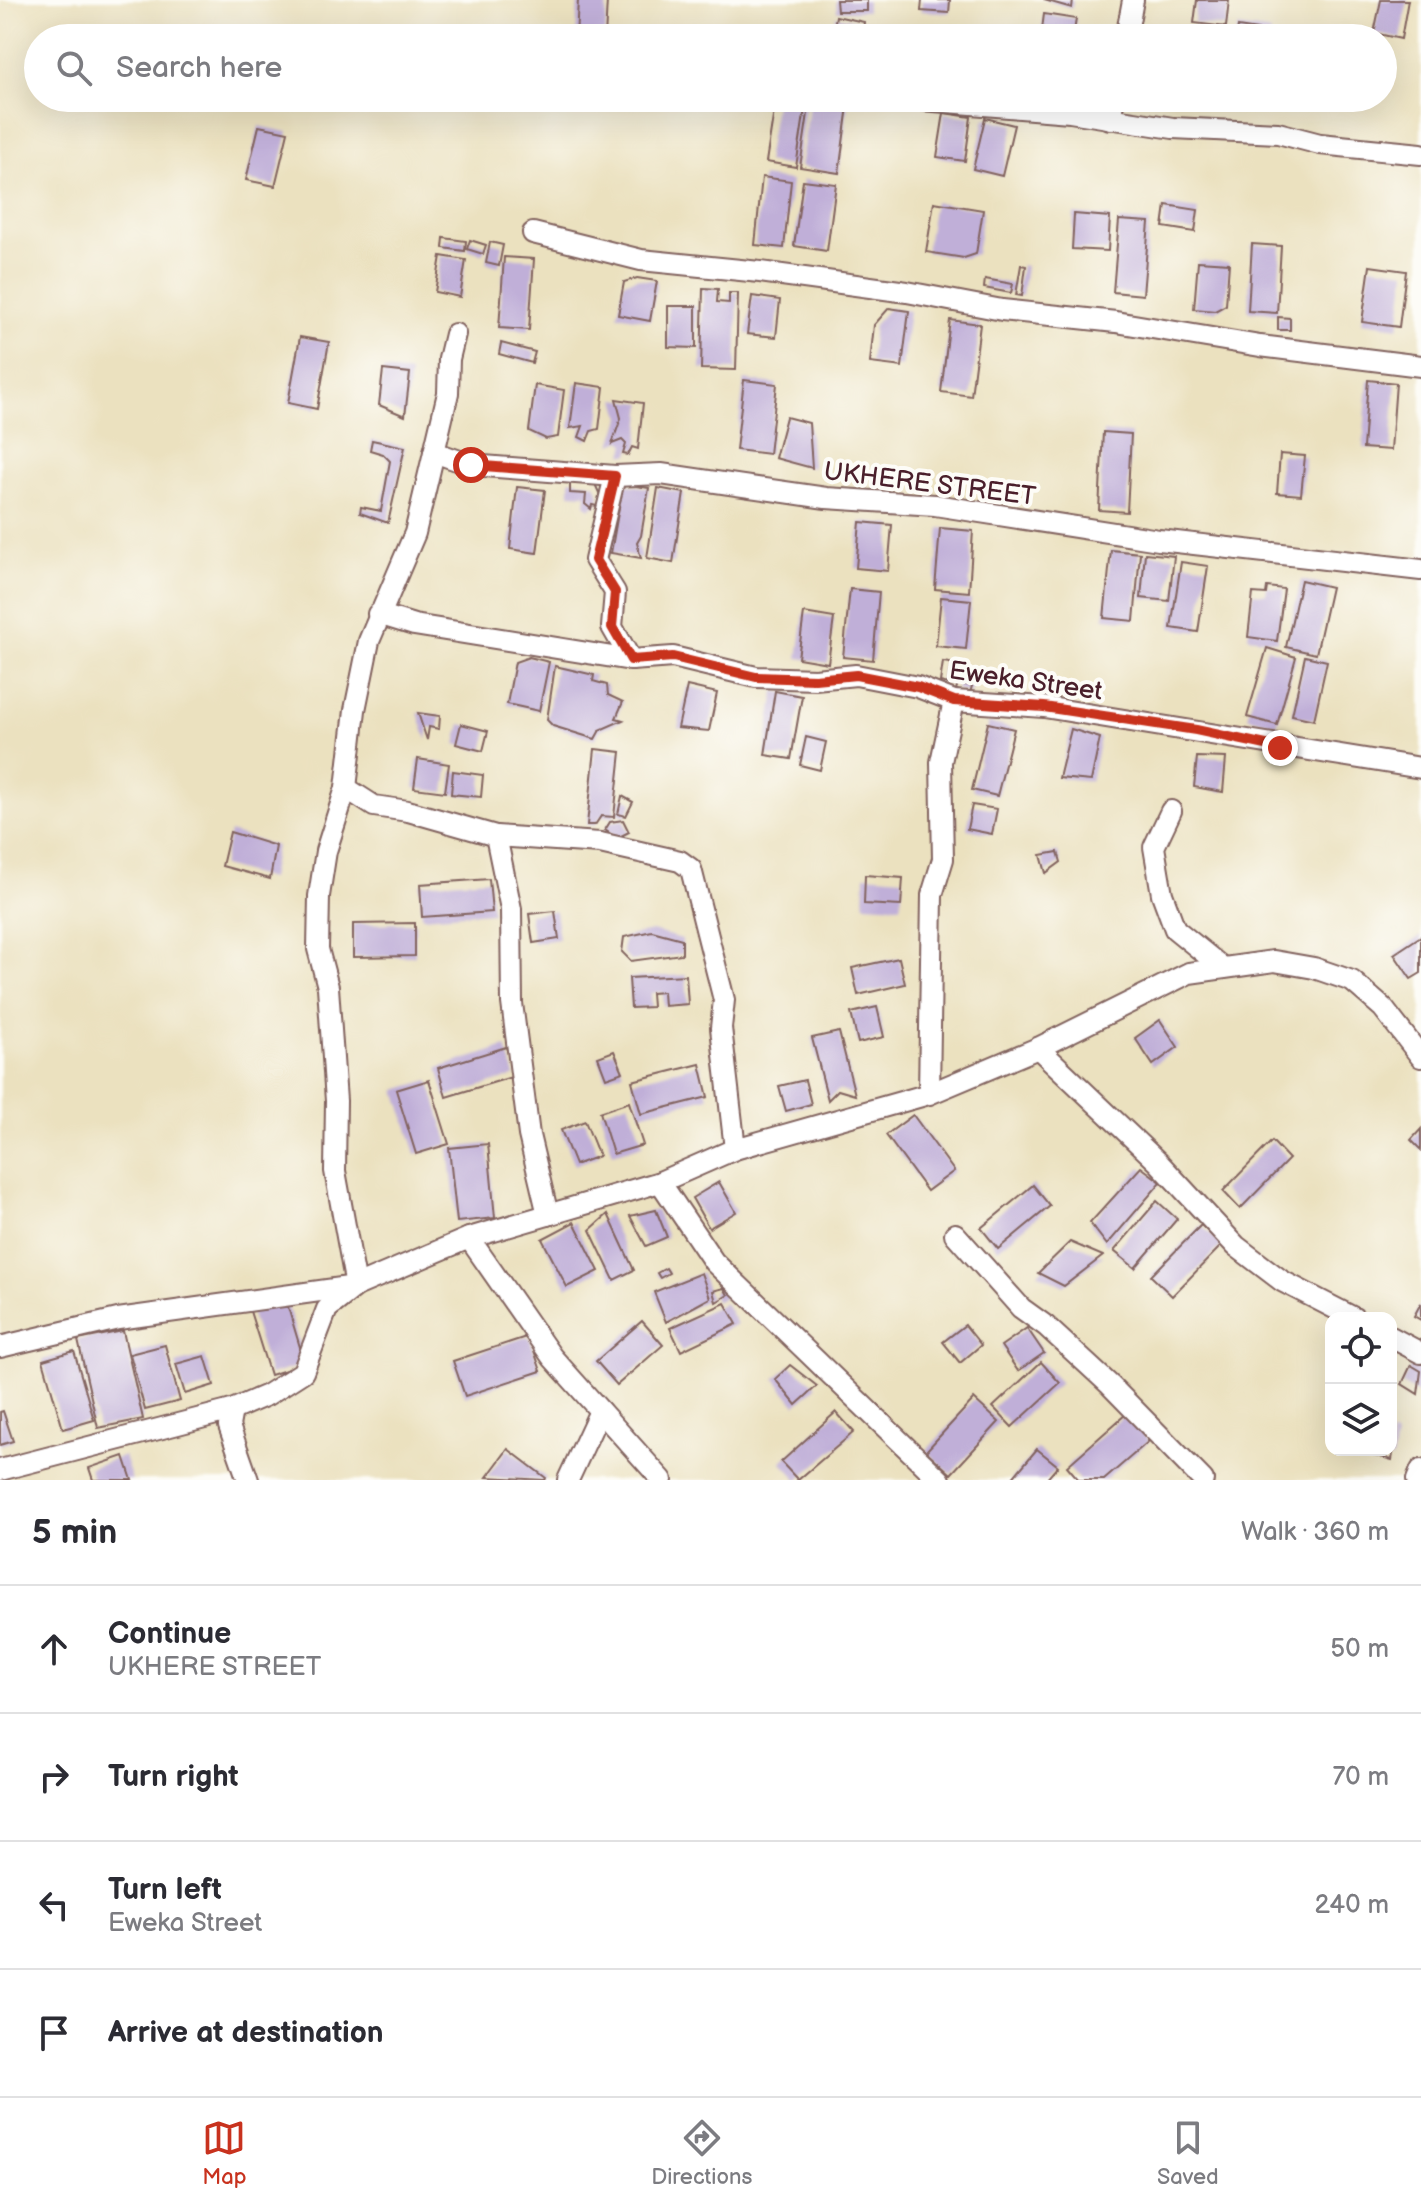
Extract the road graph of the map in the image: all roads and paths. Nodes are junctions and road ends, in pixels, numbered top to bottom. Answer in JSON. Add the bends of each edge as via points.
{"nodes":[{"id":1,"x":1133,"y":0,"type":"edge"},
{"id":2,"x":1129,"y":24,"type":"edge"},
{"id":3,"x":1124,"y":112,"type":"edge"},
{"id":4,"x":1421,"y":154,"type":"edge"},
{"id":5,"x":533,"y":233,"type":"dead end"},
{"id":6,"x":455,"y":334,"type":"dead end"},
{"id":7,"x":1421,"y":366,"type":"edge"},
{"id":8,"x":434,"y":452,"type":"junction"},
{"id":9,"x":615,"y":476,"type":"junction"},
{"id":10,"x":1421,"y":570,"type":"edge"},
{"id":11,"x":378,"y":614,"type":"junction"},
{"id":12,"x":631,"y":660,"type":"junction"},
{"id":13,"x":954,"y":701,"type":"junction"},
{"id":14,"x":1421,"y":768,"type":"edge"},
{"id":15,"x":346,"y":788,"type":"junction"},
{"id":16,"x":1171,"y":811,"type":"dead end"},
{"id":17,"x":496,"y":836,"type":"junction"},
{"id":18,"x":1223,"y":968,"type":"junction"},
{"id":19,"x":1038,"y":1048,"type":"junction"},
{"id":20,"x":1421,"y":1057,"type":"edge"},
{"id":21,"x":929,"y":1094,"type":"junction"},
{"id":22,"x":735,"y":1149,"type":"junction"},
{"id":23,"x":660,"y":1182,"type":"junction"},
{"id":24,"x":548,"y":1215,"type":"junction"},
{"id":25,"x":955,"y":1234,"type":"dead end"},
{"id":26,"x":469,"y":1238,"type":"junction"},
{"id":27,"x":356,"y":1286,"type":"junction"},
{"id":28,"x":1342,"y":1312,"type":"edge"},
{"id":29,"x":1397,"y":1340,"type":"edge"},
{"id":30,"x":0,"y":1347,"type":"edge"},
{"id":31,"x":1421,"y":1353,"type":"edge"},
{"id":32,"x":232,"y":1410,"type":"junction"},
{"id":33,"x":600,"y":1411,"type":"junction"},
{"id":34,"x":0,"y":1470,"type":"edge"},
{"id":35,"x":1421,"y":1470,"type":"edge"},
{"id":36,"x":248,"y":1480,"type":"edge"},
{"id":37,"x":568,"y":1480,"type":"edge"},
{"id":38,"x":662,"y":1480,"type":"edge"},
{"id":39,"x":940,"y":1480,"type":"edge"},
{"id":40,"x":1203,"y":1480,"type":"edge"},
{"id":41,"x":1417,"y":1480,"type":"edge"}],
"edges":[{"from":1,"to":2,"type":"street"},
{"from":3,"to":4,"type":"street","via":[[1173,128],[1278,133],[1320,144]]},
{"from":5,"to":7,"type":"street","via":[[641,260],[819,280]]},
{"from":6,"to":8,"type":"street"},
{"from":8,"to":9,"type":"street","name":"UKHERE STREET","via":[[471,465]]},
{"from":8,"to":11,"type":"street","via":[[403,569]]},
{"from":9,"to":10,"type":"street","name":"UKHERE STREET","via":[[661,474],[826,498],[935,505],[1159,540]]},
{"from":9,"to":12,"type":"street","via":[[595,560],[615,592],[612,627]]},
{"from":11,"to":12,"type":"street","name":"Eweka Street","via":[[414,625]]},
{"from":11,"to":15,"type":"street","via":[[355,710]]},
{"from":12,"to":13,"type":"street","name":"Eweka Street","via":[[673,657],[756,677],[856,675],[918,687]]},
{"from":13,"to":14,"type":"street","name":"Eweka Street","via":[[1044,707]]},
{"from":13,"to":21,"type":"street","via":[[941,762],[943,859],[932,895]]},
{"from":15,"to":17,"type":"street","via":[[374,806]]},
{"from":15,"to":27,"type":"street","via":[[326,851],[318,949],[328,987],[335,1171]]},
{"from":16,"to":18,"type":"street","via":[[1154,847],[1162,894],[1175,929]]},
{"from":17,"to":22,"type":"street","via":[[600,843],[680,861],[691,869],[724,1000],[721,1028]]},
{"from":17,"to":24,"type":"street","via":[[511,909],[512,1003],[529,1135]]},
{"from":18,"to":19,"type":"street","via":[[1189,973]]},
{"from":18,"to":20,"type":"street","via":[[1274,961],[1352,981],[1383,1008]]},
{"from":19,"to":21,"type":"street"},
{"from":19,"to":28,"type":"street","via":[[1158,1162],[1236,1246],[1282,1281]]},
{"from":21,"to":22,"type":"street"},
{"from":22,"to":23,"type":"street"},
{"from":23,"to":24,"type":"street"},
{"from":23,"to":39,"type":"street","via":[[714,1262]]},
{"from":24,"to":26,"type":"street"},
{"from":25,"to":40,"type":"street","via":[[1021,1308],[1110,1385]]},
{"from":26,"to":27,"type":"street"},
{"from":26,"to":33,"type":"street","via":[[552,1357]]},
{"from":27,"to":30,"type":"street","via":[[118,1319]]},
{"from":27,"to":32,"type":"street","via":[[327,1309],[303,1372]]},
{"from":29,"to":31,"type":"street"},
{"from":32,"to":34,"type":"street"},
{"from":32,"to":36,"type":"street","via":[[229,1426]]},
{"from":33,"to":37,"type":"street"},
{"from":33,"to":38,"type":"street"},
{"from":35,"to":41,"type":"street"}]}
